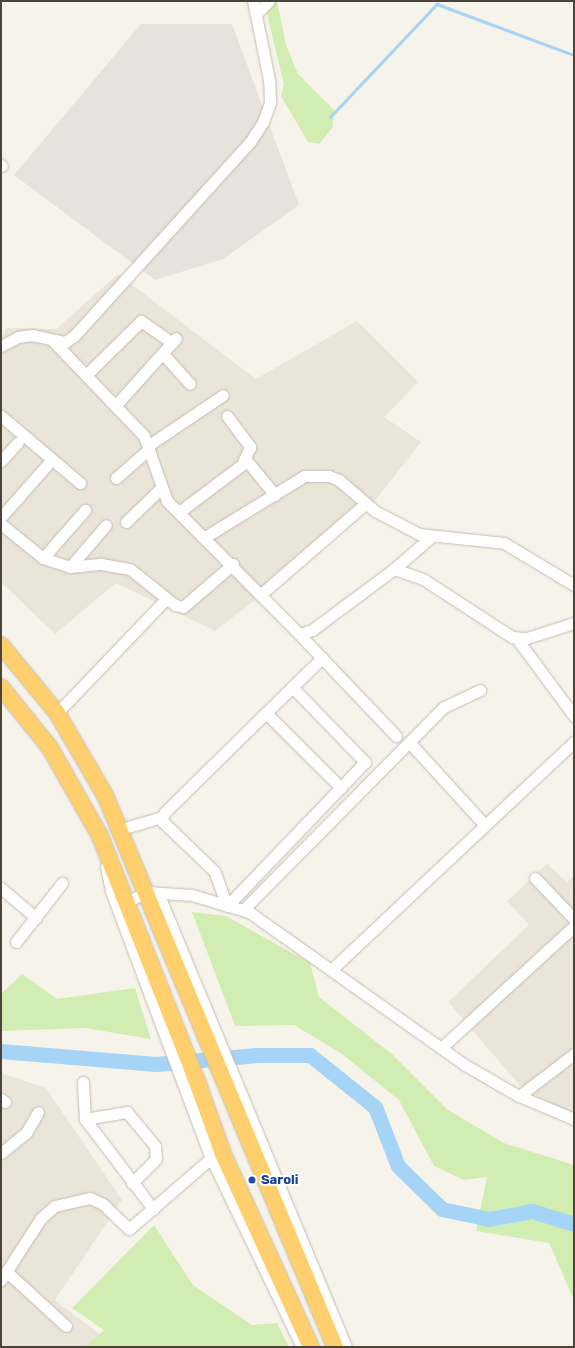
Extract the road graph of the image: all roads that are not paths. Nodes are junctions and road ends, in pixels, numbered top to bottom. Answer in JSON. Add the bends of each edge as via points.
{"nodes":[{"id":1,"x":253,"y":1,"type":"edge"},
{"id":2,"x":269,"y":1,"type":"edge"},
{"id":3,"x":256,"y":14,"type":"junction"},
{"id":4,"x":54,"y":342,"type":"junction"},
{"id":5,"x":1,"y":346,"type":"edge"},
{"id":6,"x":162,"y":354,"type":"junction"},
{"id":7,"x":86,"y":375,"type":"junction"},
{"id":8,"x":190,"y":384,"type":"dead end"},
{"id":9,"x":224,"y":395,"type":"dead end"},
{"id":10,"x":115,"y":406,"type":"junction"},
{"id":11,"x":1,"y":416,"type":"edge"},
{"id":12,"x":227,"y":416,"type":"dead end"},
{"id":13,"x":18,"y":442,"type":"dead end"},
{"id":14,"x":149,"y":447,"type":"junction"},
{"id":15,"x":1,"y":461,"type":"edge"},
{"id":16,"x":243,"y":462,"type":"junction"},
{"id":17,"x":47,"y":465,"type":"dead end"},
{"id":18,"x":116,"y":478,"type":"dead end"},
{"id":19,"x":80,"y":483,"type":"dead end"},
{"id":20,"x":160,"y":489,"type":"junction"},
{"id":21,"x":275,"y":495,"type":"junction"},
{"id":22,"x":365,"y":504,"type":"junction"},
{"id":23,"x":86,"y":510,"type":"dead end"},
{"id":24,"x":179,"y":512,"type":"junction"},
{"id":25,"x":1,"y":516,"type":"edge"},
{"id":26,"x":126,"y":522,"type":"dead end"},
{"id":27,"x":1,"y":524,"type":"edge"},
{"id":28,"x":106,"y":525,"type":"dead end"},
{"id":29,"x":205,"y":537,"type":"junction"},
{"id":30,"x":431,"y":537,"type":"junction"},
{"id":31,"x":43,"y":558,"type":"junction"},
{"id":32,"x":233,"y":564,"type":"junction"},
{"id":33,"x":70,"y":567,"type":"junction"},
{"id":34,"x":394,"y":569,"type":"junction"},
{"id":35,"x":574,"y":585,"type":"edge"},
{"id":36,"x":260,"y":595,"type":"junction"},
{"id":37,"x":166,"y":598,"type":"junction"},
{"id":38,"x":574,"y":623,"type":"edge"},
{"id":39,"x":299,"y":634,"type":"junction"},
{"id":40,"x":521,"y":639,"type":"junction"},
{"id":41,"x":1,"y":645,"type":"edge"},
{"id":42,"x":322,"y":658,"type":"junction"},
{"id":43,"x":1,"y":687,"type":"edge"},
{"id":44,"x":292,"y":688,"type":"junction"},
{"id":45,"x":480,"y":690,"type":"dead end"},
{"id":46,"x":57,"y":713,"type":"junction"},
{"id":47,"x":266,"y":713,"type":"junction"},
{"id":48,"x":574,"y":716,"type":"edge"},
{"id":49,"x":396,"y":736,"type":"dead end"},
{"id":50,"x":409,"y":742,"type":"junction"},
{"id":51,"x":574,"y":742,"type":"edge"},
{"id":52,"x":341,"y":788,"type":"junction"},
{"id":53,"x":162,"y":817,"type":"junction"},
{"id":54,"x":484,"y":824,"type":"junction"},
{"id":55,"x":121,"y":829,"type":"junction"},
{"id":56,"x":535,"y":878,"type":"dead end"},
{"id":57,"x":62,"y":883,"type":"dead end"},
{"id":58,"x":1,"y":888,"type":"edge"},
{"id":59,"x":153,"y":892,"type":"junction"},
{"id":60,"x":122,"y":904,"type":"junction"},
{"id":61,"x":227,"y":906,"type":"junction"},
{"id":62,"x":243,"y":910,"type":"junction"},
{"id":63,"x":36,"y":918,"type":"junction"},
{"id":64,"x":574,"y":919,"type":"edge"},
{"id":65,"x":574,"y":926,"type":"edge"},
{"id":66,"x":16,"y":942,"type":"dead end"},
{"id":67,"x":331,"y":970,"type":"junction"},
{"id":68,"x":441,"y":1048,"type":"junction"},
{"id":69,"x":574,"y":1054,"type":"edge"},
{"id":70,"x":228,"y":1079,"type":"junction"},
{"id":71,"x":83,"y":1082,"type":"dead end"},
{"id":72,"x":192,"y":1085,"type":"junction"},
{"id":73,"x":520,"y":1096,"type":"junction"},
{"id":74,"x":38,"y":1112,"type":"dead end"},
{"id":75,"x":574,"y":1118,"type":"edge"},
{"id":76,"x":85,"y":1119,"type":"junction"},
{"id":77,"x":1,"y":1153,"type":"edge"},
{"id":78,"x":211,"y":1158,"type":"junction"},
{"id":79,"x":132,"y":1183,"type":"junction"},
{"id":80,"x":150,"y":1212,"type":"junction"},
{"id":81,"x":4,"y":1276,"type":"edge"},
{"id":82,"x":66,"y":1326,"type":"dead end"},
{"id":83,"x":302,"y":1347,"type":"edge"},
{"id":84,"x":311,"y":1347,"type":"edge"},
{"id":85,"x":335,"y":1347,"type":"edge"},
{"id":86,"x":346,"y":1347,"type":"edge"}],
"edges":[{"from":1,"to":3,"type":"street"},
{"from":2,"to":3,"type":"street"},
{"from":3,"to":4,"type":"street","via":[[270,80],[270,103],[263,122],[214,185],[79,331],[65,342]]},
{"from":4,"to":5,"type":"street","via":[[32,335],[18,337]]},
{"from":4,"to":7,"type":"street"},
{"from":6,"to":7,"type":"street","via":[[175,341],[141,321]]},
{"from":6,"to":8,"type":"street"},
{"from":6,"to":10,"type":"street"},
{"from":7,"to":10,"type":"street"},
{"from":9,"to":14,"type":"street"},
{"from":10,"to":14,"type":"street"},
{"from":11,"to":19,"type":"street"},
{"from":12,"to":16,"type":"street","via":[[250,447]]},
{"from":13,"to":15,"type":"street"},
{"from":14,"to":18,"type":"street"},
{"from":14,"to":20,"type":"street"},
{"from":16,"to":21,"type":"street","via":[[251,462]]},
{"from":16,"to":24,"type":"street"},
{"from":17,"to":25,"type":"street"},
{"from":20,"to":24,"type":"street"},
{"from":20,"to":26,"type":"street"},
{"from":21,"to":22,"type":"street","via":[[304,476],[329,476],[339,480]]},
{"from":21,"to":29,"type":"street"},
{"from":22,"to":30,"type":"street"},
{"from":22,"to":36,"type":"street"},
{"from":23,"to":31,"type":"street"},
{"from":24,"to":29,"type":"street"},
{"from":27,"to":31,"type":"street"},
{"from":28,"to":33,"type":"street"},
{"from":29,"to":32,"type":"street"},
{"from":30,"to":34,"type":"street"},
{"from":30,"to":35,"type":"street","via":[[504,543]]},
{"from":31,"to":33,"type":"street"},
{"from":32,"to":36,"type":"street"},
{"from":32,"to":37,"type":"street","via":[[189,605],[175,606]]},
{"from":33,"to":37,"type":"street","via":[[101,564],[130,569]]},
{"from":34,"to":39,"type":"street","via":[[312,630]]},
{"from":34,"to":40,"type":"street","via":[[423,579]]},
{"from":36,"to":39,"type":"street"},
{"from":37,"to":46,"type":"street"},
{"from":38,"to":40,"type":"street"},
{"from":39,"to":42,"type":"street"},
{"from":40,"to":48,"type":"street"},
{"from":41,"to":46,"type":"highway"},
{"from":42,"to":44,"type":"street"},
{"from":42,"to":49,"type":"street"},
{"from":43,"to":60,"type":"highway","via":[[50,748],[100,836]]},
{"from":44,"to":47,"type":"street"},
{"from":44,"to":52,"type":"street","via":[[365,762]]},
{"from":45,"to":50,"type":"street","via":[[444,707]]},
{"from":46,"to":55,"type":"highway","via":[[84,754]]},
{"from":47,"to":52,"type":"street"},
{"from":47,"to":53,"type":"street"},
{"from":50,"to":54,"type":"street"},
{"from":50,"to":62,"type":"street"},
{"from":51,"to":54,"type":"street"},
{"from":52,"to":61,"type":"street"},
{"from":53,"to":55,"type":"street"},
{"from":53,"to":61,"type":"street","via":[[163,822],[214,871]]},
{"from":54,"to":67,"type":"street"},
{"from":55,"to":59,"type":"highway"},
{"from":56,"to":64,"type":"street"},
{"from":57,"to":63,"type":"street"},
{"from":58,"to":63,"type":"street"},
{"from":59,"to":60,"type":"street"},
{"from":59,"to":61,"type":"street","via":[[192,896]]},
{"from":59,"to":70,"type":"highway"},
{"from":60,"to":72,"type":"highway"},
{"from":61,"to":62,"type":"street"},
{"from":62,"to":67,"type":"street"},
{"from":63,"to":66,"type":"street"},
{"from":65,"to":68,"type":"street"},
{"from":67,"to":68,"type":"street"},
{"from":68,"to":73,"type":"street"},
{"from":69,"to":73,"type":"street"},
{"from":70,"to":85,"type":"highway"},
{"from":70,"to":86,"type":"street"},
{"from":71,"to":76,"type":"street"},
{"from":72,"to":78,"type":"street"},
{"from":72,"to":84,"type":"highway","via":[[248,1214]]},
{"from":73,"to":75,"type":"street"},
{"from":74,"to":77,"type":"street","via":[[26,1133]]},
{"from":76,"to":79,"type":"street"},
{"from":76,"to":79,"type":"street","via":[[127,1112],[155,1146],[156,1159]]},
{"from":78,"to":80,"type":"street"},
{"from":78,"to":83,"type":"street"},
{"from":79,"to":80,"type":"street"},
{"from":80,"to":81,"type":"street","via":[[134,1226],[124,1227],[104,1204],[90,1198],[55,1206],[41,1218]]},
{"from":81,"to":82,"type":"street"}]}
